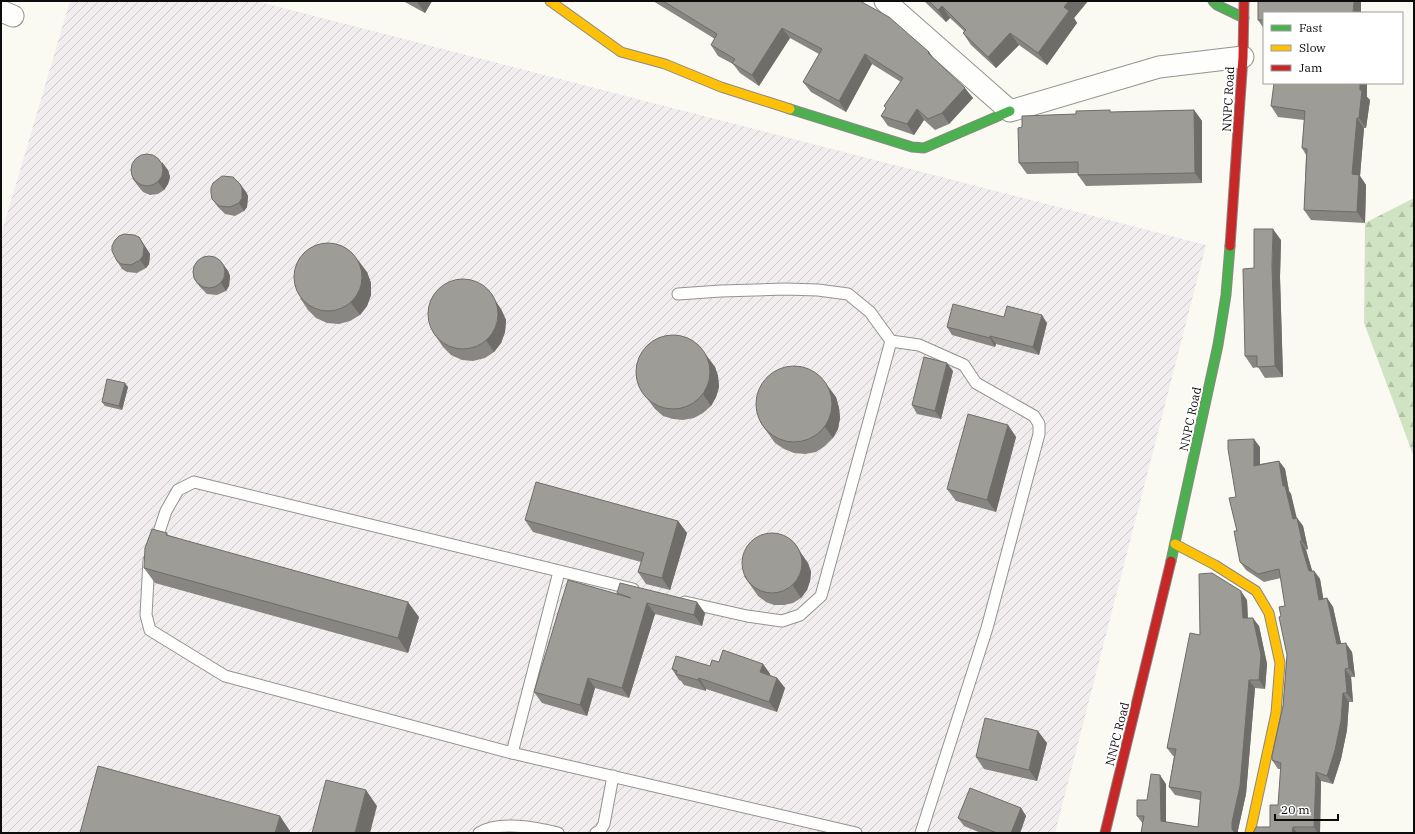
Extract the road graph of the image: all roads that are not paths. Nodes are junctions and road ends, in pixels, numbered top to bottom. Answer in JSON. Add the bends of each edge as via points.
{"nodes":[{"id":1,"x":550,"y":1,"type":"edge"},
{"id":2,"x":885,"y":1,"type":"edge"},
{"id":3,"x":1213,"y":1,"type":"edge"},
{"id":4,"x":1244,"y":1,"type":"edge"},
{"id":5,"x":1244,"y":18,"type":"junction"},
{"id":6,"x":1243,"y":57,"type":"junction"},
{"id":7,"x":1010,"y":111,"type":"junction"},
{"id":8,"x":678,"y":294,"type":"dead end"},
{"id":9,"x":891,"y":341,"type":"junction"},
{"id":10,"x":1175,"y":544,"type":"junction"},
{"id":11,"x":559,"y":572,"type":"junction"},
{"id":12,"x":642,"y":591,"type":"edge"},
{"id":13,"x":672,"y":598,"type":"edge"},
{"id":14,"x":512,"y":753,"type":"junction"},
{"id":15,"x":613,"y":776,"type":"junction"},
{"id":16,"x":479,"y":833,"type":"edge"},
{"id":17,"x":558,"y":833,"type":"edge"},
{"id":18,"x":596,"y":833,"type":"edge"},
{"id":19,"x":856,"y":833,"type":"edge"},
{"id":20,"x":921,"y":833,"type":"edge"},
{"id":21,"x":1106,"y":833,"type":"edge"},
{"id":22,"x":1250,"y":833,"type":"edge"}],
"edges":[{"from":1,"to":7,"type":"street","via":[[621,52],[665,64],[721,87],[912,147],[924,148]]},
{"from":2,"to":7,"type":"street"},
{"from":3,"to":5,"type":"street"},
{"from":4,"to":5,"type":"street","name":"NNPC Road"},
{"from":5,"to":6,"type":"street","name":"NNPC Road"},
{"from":6,"to":7,"type":"street","via":[[1159,67]]},
{"from":6,"to":10,"type":"street","name":"NNPC Road","via":[[1226,295],[1218,345]]},
{"from":8,"to":9,"type":"lane","via":[[785,289],[848,294],[870,312]]},
{"from":9,"to":13,"type":"lane","via":[[821,596],[800,615],[782,621],[747,616]]},
{"from":9,"to":20,"type":"lane","via":[[919,345],[964,365],[976,383],[1034,416],[1039,424],[1039,434],[987,628]]},
{"from":10,"to":21,"type":"street","name":"NNPC Road"},
{"from":10,"to":22,"type":"street","via":[[1256,591],[1269,613],[1280,663],[1278,692],[1276,713]]},
{"from":11,"to":12,"type":"lane"},
{"from":11,"to":14,"type":"lane"},
{"from":11,"to":14,"type":"lane","via":[[194,482],[178,490],[166,511],[148,562],[146,614],[150,630],[225,676]]},
{"from":14,"to":15,"type":"lane"},
{"from":15,"to":18,"type":"lane","via":[[604,824]]},
{"from":15,"to":19,"type":"lane"},
{"from":16,"to":17,"type":"lane","via":[[514,826]]}]}
